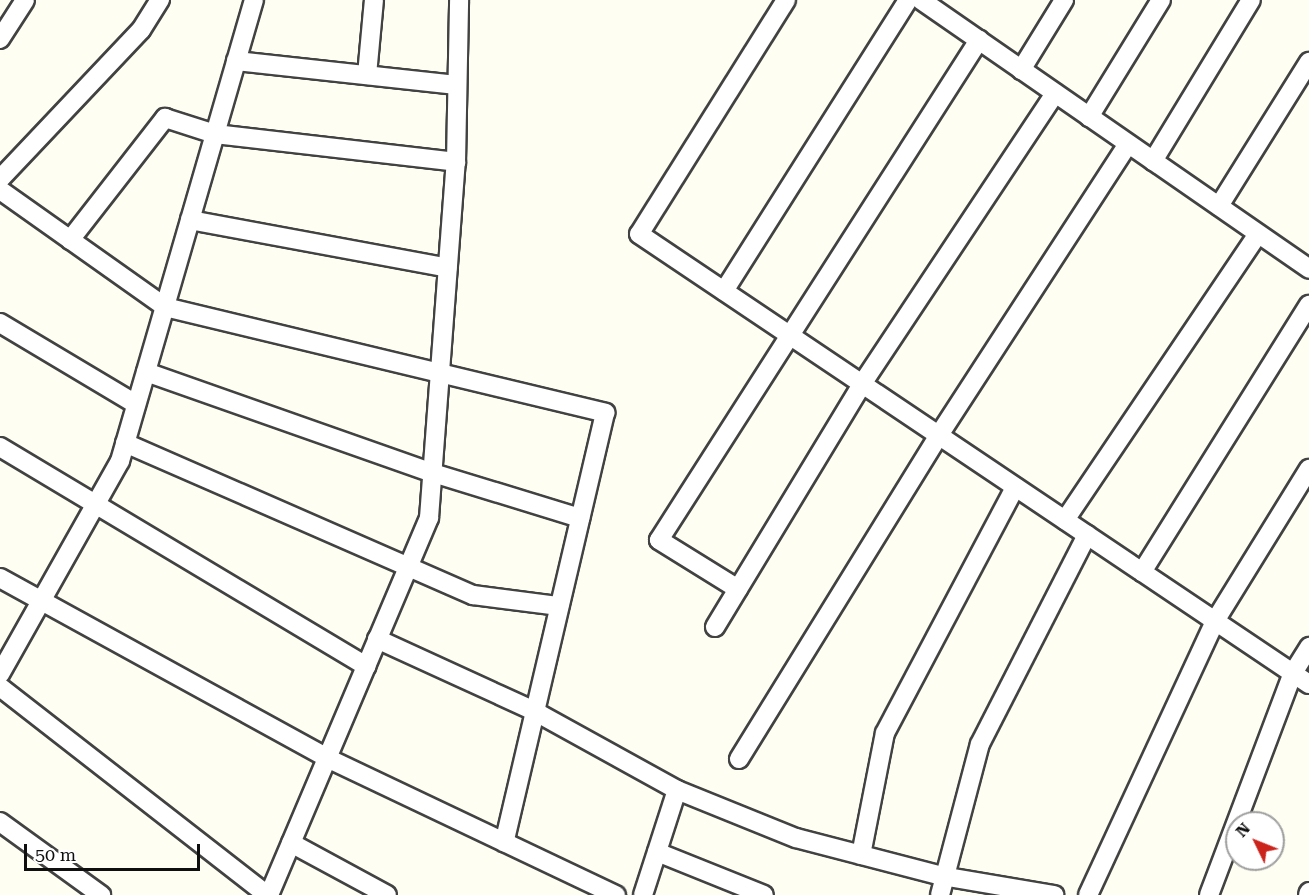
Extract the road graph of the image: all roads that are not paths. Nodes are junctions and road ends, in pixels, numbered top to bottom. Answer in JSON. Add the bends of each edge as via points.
{"nodes":[{"id":1,"x":25,"y":0,"type":"edge"},
{"id":2,"x":160,"y":0,"type":"edge"},
{"id":3,"x":254,"y":0,"type":"edge"},
{"id":4,"x":374,"y":0,"type":"edge"},
{"id":5,"x":459,"y":0,"type":"edge"},
{"id":6,"x":786,"y":0,"type":"edge"},
{"id":7,"x":908,"y":0,"type":"edge"},
{"id":8,"x":921,"y":0,"type":"edge"},
{"id":9,"x":1064,"y":0,"type":"edge"},
{"id":10,"x":1161,"y":0,"type":"edge"},
{"id":11,"x":1251,"y":0,"type":"edge"},
{"id":12,"x":944,"y":7,"type":"edge"},
{"id":13,"x":0,"y":39,"type":"edge"},
{"id":14,"x":979,"y":40,"type":"junction"},
{"id":15,"x":236,"y":61,"type":"junction"},
{"id":16,"x":1309,"y":62,"type":"edge"},
{"id":17,"x":1022,"y":70,"type":"junction"},
{"id":18,"x":367,"y":75,"type":"junction"},
{"id":19,"x":457,"y":85,"type":"junction"},
{"id":20,"x":1055,"y":93,"type":"junction"},
{"id":21,"x":1089,"y":117,"type":"junction"},
{"id":22,"x":215,"y":134,"type":"junction"},
{"id":23,"x":1128,"y":144,"type":"junction"},
{"id":24,"x":1153,"y":161,"type":"junction"},
{"id":25,"x":456,"y":162,"type":"junction"},
{"id":26,"x":0,"y":179,"type":"edge"},
{"id":27,"x":0,"y":190,"type":"edge"},
{"id":28,"x":1219,"y":206,"type":"junction"},
{"id":29,"x":190,"y":220,"type":"junction"},
{"id":30,"x":1258,"y":234,"type":"junction"},
{"id":31,"x":70,"y":240,"type":"junction"},
{"id":32,"x":448,"y":268,"type":"junction"},
{"id":33,"x":1309,"y":269,"type":"edge"},
{"id":34,"x":724,"y":291,"type":"junction"},
{"id":35,"x":1309,"y":305,"type":"edge"},
{"id":36,"x":165,"y":307,"type":"junction"},
{"id":37,"x":0,"y":323,"type":"edge"},
{"id":38,"x":789,"y":335,"type":"junction"},
{"id":39,"x":146,"y":372,"type":"junction"},
{"id":40,"x":440,"y":375,"type":"junction"},
{"id":41,"x":862,"y":384,"type":"junction"},
{"id":42,"x":136,"y":404,"type":"junction"},
{"id":43,"x":939,"y":435,"type":"junction"},
{"id":44,"x":125,"y":443,"type":"junction"},
{"id":45,"x":0,"y":447,"type":"edge"},
{"id":46,"x":433,"y":473,"type":"junction"},
{"id":47,"x":1307,"y":476,"type":"edge"},
{"id":48,"x":1015,"y":487,"type":"junction"},
{"id":49,"x":95,"y":505,"type":"junction"},
{"id":50,"x":580,"y":518,"type":"junction"},
{"id":51,"x":1065,"y":520,"type":"junction"},
{"id":52,"x":1088,"y":535,"type":"junction"},
{"id":53,"x":409,"y":564,"type":"junction"},
{"id":54,"x":1142,"y":572,"type":"junction"},
{"id":55,"x":0,"y":578,"type":"edge"},
{"id":56,"x":738,"y":589,"type":"junction"},
{"id":57,"x":41,"y":602,"type":"junction"},
{"id":58,"x":559,"y":606,"type":"junction"},
{"id":59,"x":1215,"y":621,"type":"junction"},
{"id":60,"x":715,"y":627,"type":"dead end"},
{"id":61,"x":378,"y":639,"type":"junction"},
{"id":62,"x":1309,"y":647,"type":"edge"},
{"id":63,"x":366,"y":666,"type":"junction"},
{"id":64,"x":1293,"y":673,"type":"junction"},
{"id":65,"x":0,"y":674,"type":"edge"},
{"id":66,"x":1309,"y":684,"type":"edge"},
{"id":67,"x":0,"y":687,"type":"edge"},
{"id":68,"x":534,"y":711,"type":"junction"},
{"id":69,"x":327,"y":758,"type":"junction"},
{"id":70,"x":740,"y":759,"type":"dead end"},
{"id":71,"x":677,"y":790,"type":"junction"},
{"id":72,"x":0,"y":822,"type":"edge"},
{"id":73,"x":504,"y":842,"type":"junction"},
{"id":74,"x":291,"y":843,"type":"junction"},
{"id":75,"x":657,"y":852,"type":"junction"},
{"id":76,"x":861,"y":855,"type":"junction"},
{"id":77,"x":942,"y":876,"type":"junction"},
{"id":78,"x":101,"y":895,"type":"edge"},
{"id":79,"x":268,"y":895,"type":"edge"},
{"id":80,"x":387,"y":895,"type":"edge"},
{"id":81,"x":616,"y":895,"type":"edge"},
{"id":82,"x":643,"y":895,"type":"edge"},
{"id":83,"x":764,"y":895,"type":"edge"},
{"id":84,"x":940,"y":895,"type":"edge"},
{"id":85,"x":1054,"y":895,"type":"edge"},
{"id":86,"x":1088,"y":895,"type":"edge"},
{"id":87,"x":1209,"y":895,"type":"edge"}],
"edges":[{"from":1,"to":13,"type":"street"},
{"from":2,"to":26,"type":"street","via":[[141,30]]},
{"from":3,"to":15,"type":"street"},
{"from":4,"to":18,"type":"street"},
{"from":5,"to":19,"type":"street"},
{"from":6,"to":34,"type":"street","via":[[639,234]]},
{"from":7,"to":34,"type":"street"},
{"from":8,"to":12,"type":"street"},
{"from":9,"to":17,"type":"street"},
{"from":10,"to":21,"type":"street"},
{"from":11,"to":24,"type":"street"},
{"from":12,"to":14,"type":"street"},
{"from":14,"to":17,"type":"street"},
{"from":14,"to":38,"type":"street"},
{"from":15,"to":18,"type":"street"},
{"from":15,"to":22,"type":"street"},
{"from":16,"to":28,"type":"street"},
{"from":17,"to":20,"type":"street"},
{"from":18,"to":19,"type":"street"},
{"from":19,"to":25,"type":"street"},
{"from":20,"to":21,"type":"street"},
{"from":20,"to":41,"type":"street"},
{"from":21,"to":23,"type":"street"},
{"from":22,"to":25,"type":"street"},
{"from":22,"to":29,"type":"street"},
{"from":22,"to":31,"type":"street","via":[[165,118]]},
{"from":23,"to":24,"type":"street"},
{"from":23,"to":43,"type":"street"},
{"from":24,"to":28,"type":"street"},
{"from":25,"to":32,"type":"street"},
{"from":27,"to":31,"type":"street"},
{"from":28,"to":30,"type":"street"},
{"from":29,"to":32,"type":"street"},
{"from":29,"to":36,"type":"street"},
{"from":30,"to":33,"type":"street"},
{"from":30,"to":51,"type":"street"},
{"from":31,"to":36,"type":"street"},
{"from":32,"to":40,"type":"street"},
{"from":34,"to":38,"type":"street"},
{"from":35,"to":54,"type":"street"},
{"from":36,"to":39,"type":"street"},
{"from":36,"to":40,"type":"street"},
{"from":37,"to":42,"type":"street"},
{"from":38,"to":41,"type":"street"},
{"from":38,"to":56,"type":"street","via":[[658,540]]},
{"from":39,"to":42,"type":"street"},
{"from":39,"to":46,"type":"street"},
{"from":40,"to":46,"type":"street"},
{"from":40,"to":50,"type":"street","via":[[605,413]]},
{"from":41,"to":43,"type":"street"},
{"from":41,"to":56,"type":"street"},
{"from":42,"to":44,"type":"street"},
{"from":43,"to":48,"type":"street"},
{"from":43,"to":70,"type":"street"},
{"from":44,"to":49,"type":"street"},
{"from":44,"to":53,"type":"street"},
{"from":45,"to":49,"type":"street"},
{"from":46,"to":50,"type":"street"},
{"from":46,"to":53,"type":"street","via":[[429,518]]},
{"from":47,"to":59,"type":"street"},
{"from":48,"to":51,"type":"street"},
{"from":48,"to":76,"type":"street","via":[[885,733]]},
{"from":49,"to":57,"type":"street"},
{"from":49,"to":63,"type":"street"},
{"from":50,"to":58,"type":"street"},
{"from":51,"to":52,"type":"street"},
{"from":52,"to":54,"type":"street"},
{"from":52,"to":77,"type":"street","via":[[980,744]]},
{"from":53,"to":58,"type":"street","via":[[473,595]]},
{"from":53,"to":61,"type":"street"},
{"from":54,"to":59,"type":"street"},
{"from":55,"to":57,"type":"street"},
{"from":56,"to":60,"type":"street"},
{"from":57,"to":65,"type":"street"},
{"from":57,"to":69,"type":"street"},
{"from":58,"to":68,"type":"street"},
{"from":59,"to":64,"type":"street"},
{"from":59,"to":86,"type":"street"},
{"from":61,"to":63,"type":"street"},
{"from":61,"to":68,"type":"street"},
{"from":62,"to":64,"type":"street"},
{"from":63,"to":69,"type":"street"},
{"from":64,"to":66,"type":"street"},
{"from":64,"to":87,"type":"street"},
{"from":67,"to":79,"type":"street"},
{"from":68,"to":71,"type":"street"},
{"from":68,"to":73,"type":"street"},
{"from":69,"to":73,"type":"street"},
{"from":69,"to":74,"type":"street"},
{"from":71,"to":75,"type":"street"},
{"from":71,"to":76,"type":"street","via":[[796,838]]},
{"from":72,"to":78,"type":"street"},
{"from":73,"to":81,"type":"street"},
{"from":74,"to":79,"type":"street"},
{"from":74,"to":80,"type":"street"},
{"from":75,"to":82,"type":"street"},
{"from":75,"to":83,"type":"street"},
{"from":76,"to":77,"type":"street"},
{"from":77,"to":84,"type":"street"},
{"from":77,"to":85,"type":"street"}]}
